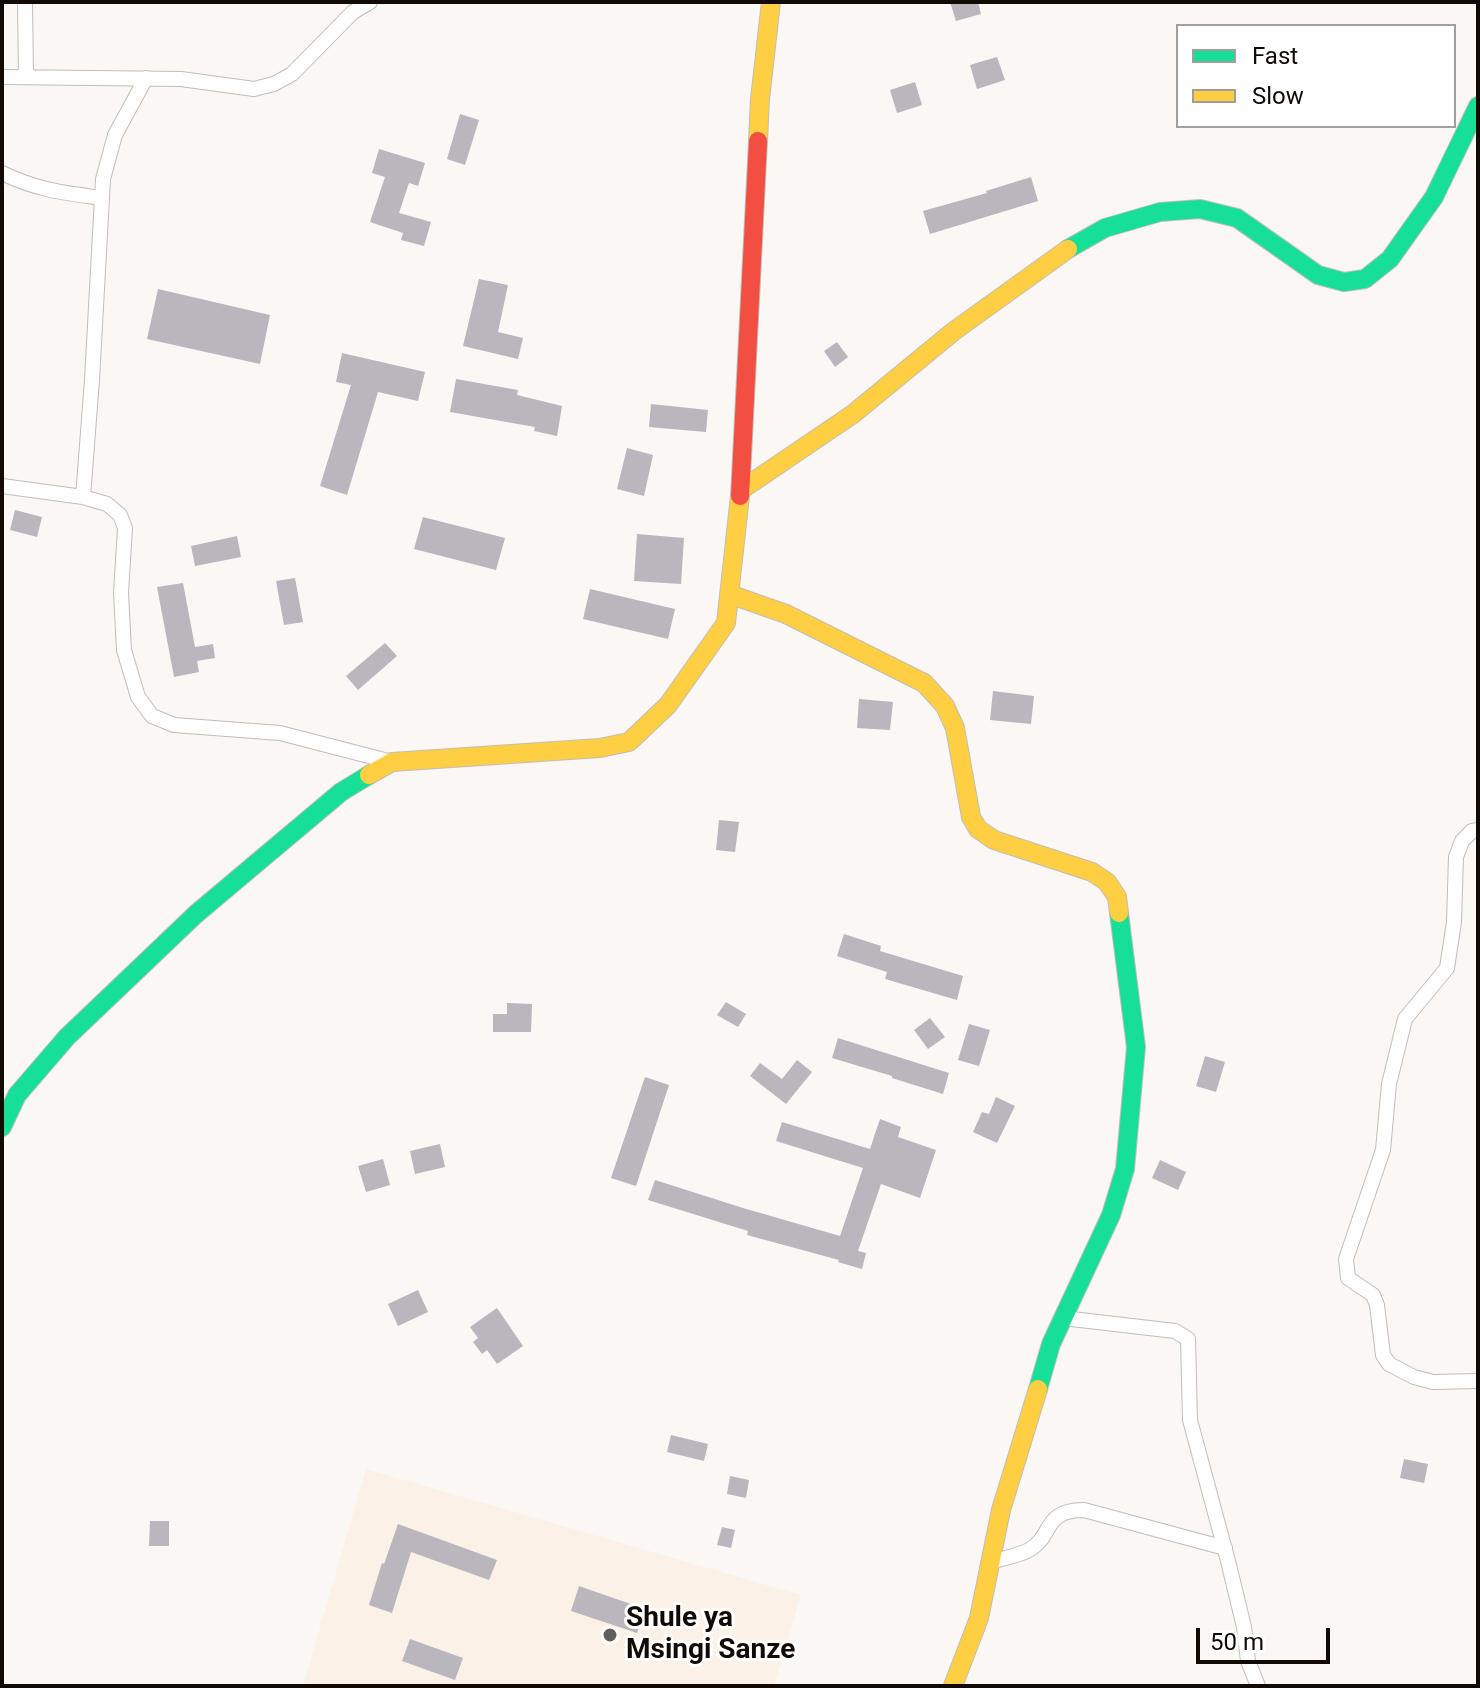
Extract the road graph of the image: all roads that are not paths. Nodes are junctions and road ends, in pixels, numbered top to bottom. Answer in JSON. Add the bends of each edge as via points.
{"nodes":[{"id":1,"x":25,"y":2,"type":"edge"},
{"id":2,"x":370,"y":2,"type":"edge"},
{"id":3,"x":771,"y":2,"type":"edge"},
{"id":4,"x":2,"y":77,"type":"edge"},
{"id":5,"x":26,"y":77,"type":"junction"},
{"id":6,"x":146,"y":78,"type":"junction"},
{"id":7,"x":1478,"y":106,"type":"edge"},
{"id":8,"x":2,"y":173,"type":"edge"},
{"id":9,"x":102,"y":198,"type":"junction"},
{"id":10,"x":2,"y":486,"type":"edge"},
{"id":11,"x":741,"y":490,"type":"junction"},
{"id":12,"x":83,"y":497,"type":"junction"},
{"id":13,"x":729,"y":594,"type":"junction"},
{"id":14,"x":392,"y":762,"type":"junction"},
{"id":15,"x":1478,"y":830,"type":"edge"},
{"id":16,"x":2,"y":1127,"type":"edge"},
{"id":17,"x":1063,"y":1318,"type":"junction"},
{"id":18,"x":1478,"y":1381,"type":"edge"},
{"id":19,"x":1225,"y":1548,"type":"junction"},
{"id":20,"x":991,"y":1562,"type":"junction"},
{"id":21,"x":953,"y":1686,"type":"edge"},
{"id":22,"x":1258,"y":1686,"type":"edge"}],
"edges":[{"from":1,"to":5,"type":"street"},
{"from":2,"to":6,"type":"street","via":[[353,12],[292,74],[274,84],[254,89]]},
{"from":3,"to":11,"type":"street","via":[[760,99]]},
{"from":4,"to":5,"type":"street"},
{"from":5,"to":6,"type":"street"},
{"from":6,"to":9,"type":"street","via":[[115,135]]},
{"from":7,"to":11,"type":"street","via":[[1434,197],[1390,259],[1365,279],[1344,282],[1318,275],[1237,218],[1200,209],[1160,212],[1105,228],[1065,250],[853,414]]},
{"from":8,"to":9,"type":"street","via":[[51,191]]},
{"from":9,"to":12,"type":"street"},
{"from":10,"to":12,"type":"street"},
{"from":11,"to":13,"type":"street"},
{"from":12,"to":14,"type":"street","via":[[107,504],[125,528],[124,650],[138,697],[152,716],[174,725],[280,733]]},
{"from":13,"to":14,"type":"street","via":[[726,623],[668,705],[629,742]]},
{"from":13,"to":17,"type":"street","via":[[786,614],[924,683],[945,706],[955,728],[971,817],[978,829],[994,840],[1092,872],[1117,897],[1136,1047],[1125,1169],[1111,1215]]},
{"from":14,"to":16,"type":"street","via":[[341,792],[196,914],[67,1037],[17,1095]]},
{"from":15,"to":18,"type":"street","via":[[1462,841],[1456,857],[1447,968],[1405,1019],[1389,1084],[1383,1150],[1346,1259],[1348,1278],[1373,1295],[1389,1364],[1433,1382]]},
{"from":17,"to":19,"type":"street","via":[[1175,1331],[1188,1339],[1190,1420]]},
{"from":17,"to":20,"type":"street","via":[[1006,1495]]},
{"from":19,"to":20,"type":"street","via":[[1069,1510],[1028,1551]]},
{"from":19,"to":22,"type":"street"},
{"from":20,"to":21,"type":"street","via":[[979,1618]]}]}
